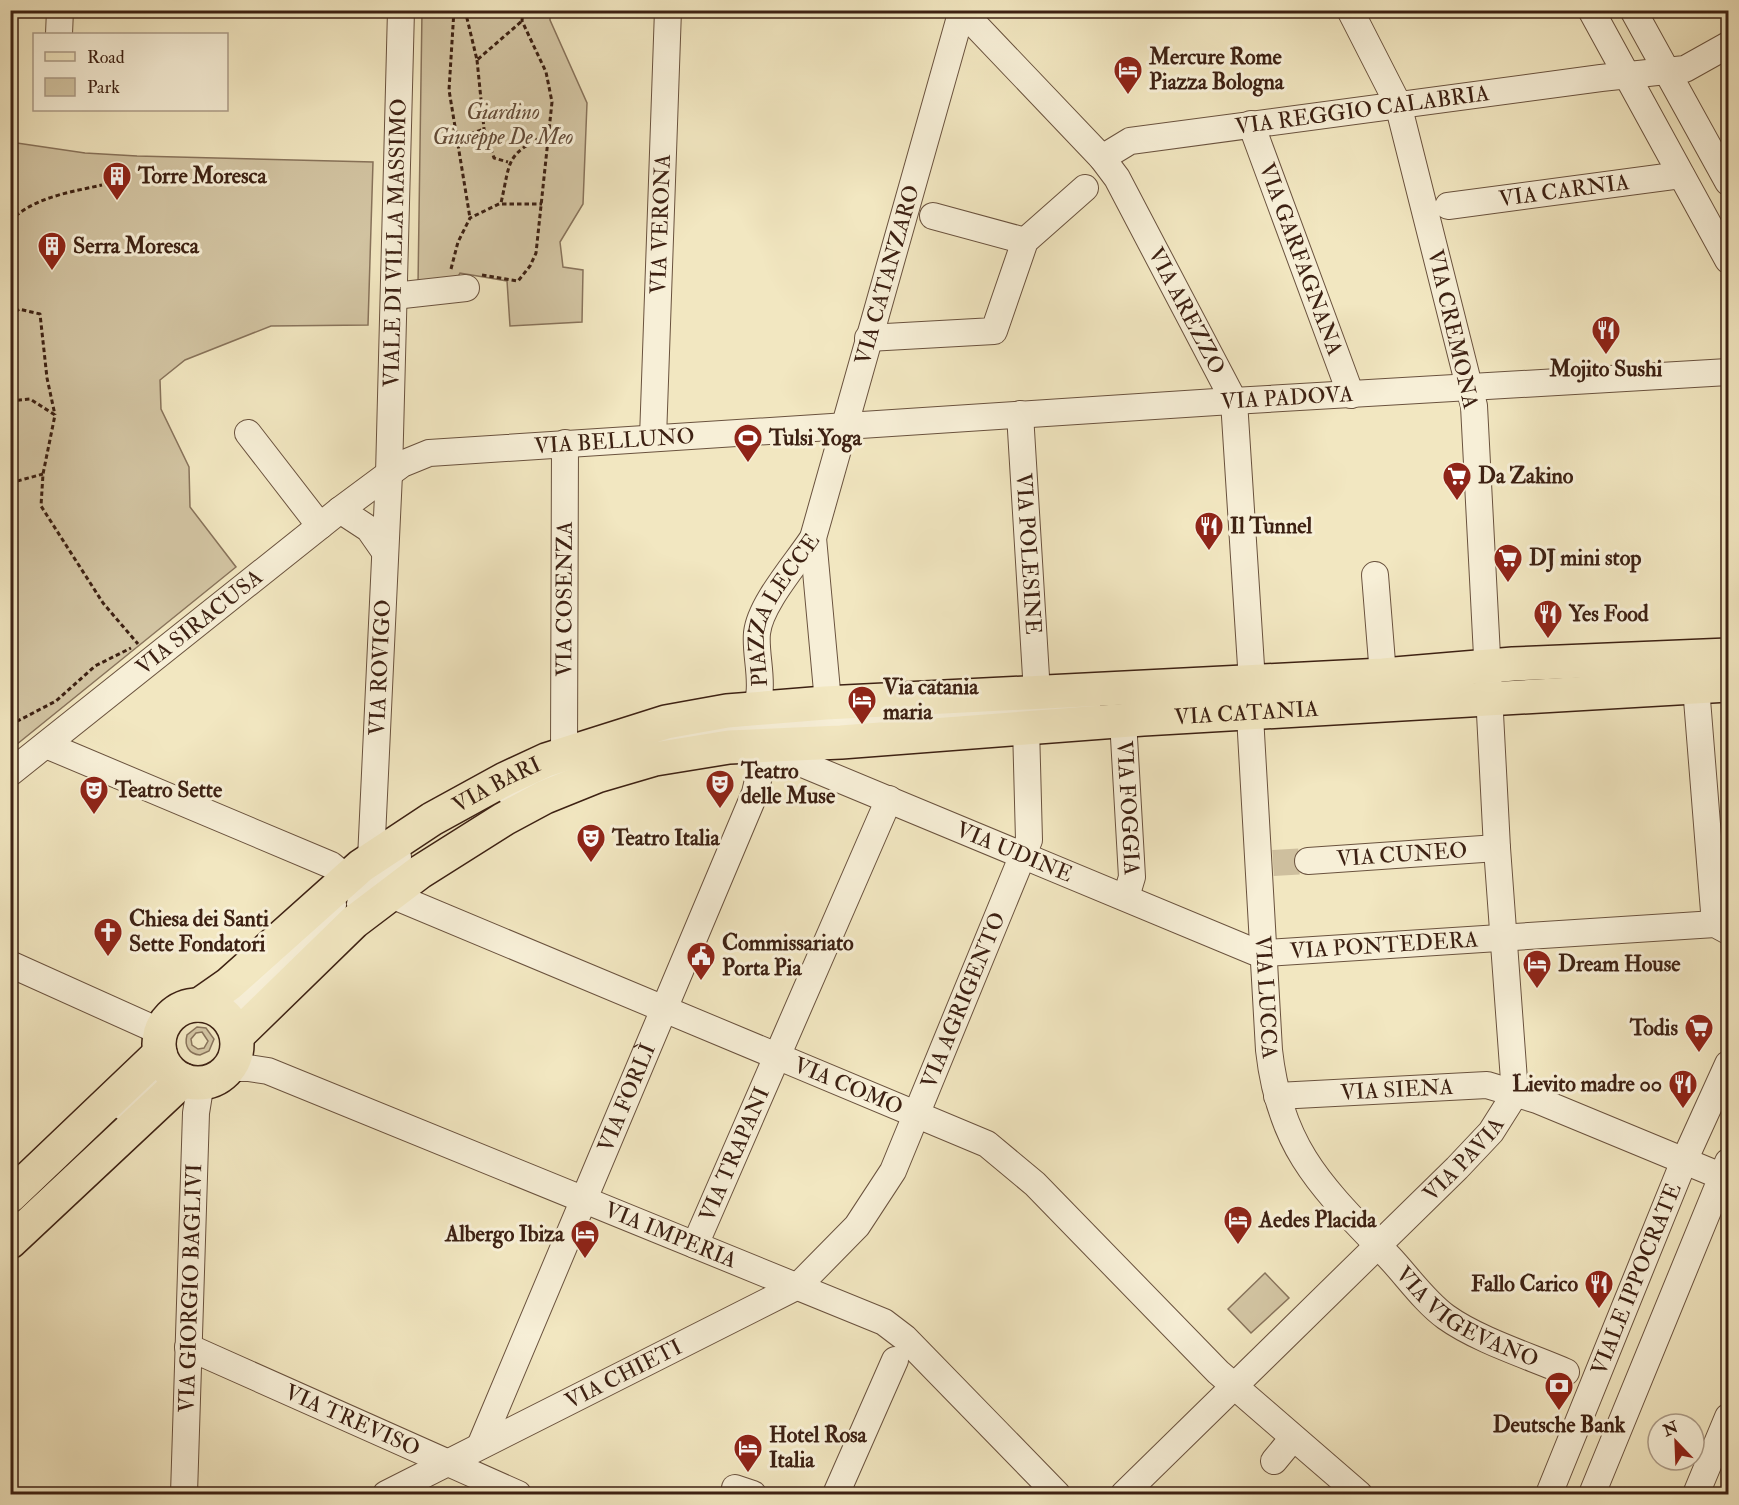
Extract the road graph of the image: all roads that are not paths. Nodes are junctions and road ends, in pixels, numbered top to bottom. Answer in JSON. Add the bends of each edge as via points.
{"nodes":[{"id":1,"x":60,"y":10,"type":"edge"},
{"id":2,"x":400,"y":10,"type":"edge"},
{"id":3,"x":668,"y":10,"type":"edge"},
{"id":4,"x":1350,"y":10,"type":"edge"},
{"id":5,"x":1592,"y":10,"type":"edge"},
{"id":6,"x":1634,"y":10,"type":"edge"},
{"id":7,"x":962,"y":11,"type":"edge"},
{"id":8,"x":59,"y":33,"type":"edge"},
{"id":9,"x":1728,"y":45,"type":"edge"},
{"id":10,"x":1668,"y":73,"type":"junction"},
{"id":11,"x":1627,"y":75,"type":"junction"},
{"id":12,"x":1398,"y":104,"type":"junction"},
{"id":13,"x":1251,"y":124,"type":"junction"},
{"id":14,"x":1102,"y":158,"type":"junction"},
{"id":15,"x":1681,"y":175,"type":"junction"},
{"id":16,"x":1728,"y":182,"type":"edge"},
{"id":17,"x":1085,"y":188,"type":"dead end"},
{"id":18,"x":1448,"y":206,"type":"dead end"},
{"id":19,"x":933,"y":216,"type":"dead end"},
{"id":20,"x":1025,"y":242,"type":"junction"},
{"id":21,"x":1728,"y":260,"type":"edge"},
{"id":22,"x":463,"y":275,"type":"road end"},
{"id":23,"x":394,"y":296,"type":"junction"},
{"id":24,"x":868,"y":338,"type":"junction"},
{"id":25,"x":1728,"y":372,"type":"edge"},
{"id":26,"x":1469,"y":387,"type":"junction"},
{"id":27,"x":1351,"y":395,"type":"junction"},
{"id":28,"x":1234,"y":401,"type":"junction"},
{"id":29,"x":1020,"y":414,"type":"junction"},
{"id":30,"x":844,"y":426,"type":"junction"},
{"id":31,"x":248,"y":433,"type":"dead end"},
{"id":32,"x":654,"y":438,"type":"junction"},
{"id":33,"x":565,"y":443,"type":"junction"},
{"id":34,"x":389,"y":474,"type":"junction"},
{"id":35,"x":330,"y":518,"type":"junction"},
{"id":36,"x":813,"y":538,"type":"junction"},
{"id":37,"x":385,"y":552,"type":"junction"},
{"id":38,"x":1374,"y":575,"type":"dead end"},
{"id":39,"x":1728,"y":655,"type":"edge"},
{"id":40,"x":1728,"y":670,"type":"edge"},
{"id":41,"x":1383,"y":675,"type":"junction"},
{"id":42,"x":1488,"y":683,"type":"junction"},
{"id":43,"x":1728,"y":685,"type":"edge"},
{"id":44,"x":1696,"y":687,"type":"junction"},
{"id":45,"x":1037,"y":693,"type":"junction"},
{"id":46,"x":1249,"y":697,"type":"junction"},
{"id":47,"x":756,"y":708,"type":"junction"},
{"id":48,"x":814,"y":713,"type":"junction"},
{"id":49,"x":1123,"y":720,"type":"junction"},
{"id":50,"x":1026,"y":727,"type":"junction"},
{"id":51,"x":719,"y":732,"type":"junction"},
{"id":52,"x":46,"y":745,"type":"junction"},
{"id":53,"x":766,"y":746,"type":"junction"},
{"id":54,"x":564,"y":753,"type":"junction"},
{"id":55,"x":10,"y":773,"type":"edge"},
{"id":56,"x":889,"y":800,"type":"junction"},
{"id":57,"x":1497,"y":848,"type":"junction"},
{"id":58,"x":1023,"y":856,"type":"junction"},
{"id":59,"x":1308,"y":861,"type":"tunnel mouth"},
{"id":60,"x":367,"y":885,"type":"junction"},
{"id":61,"x":1126,"y":897,"type":"junction"},
{"id":62,"x":1722,"y":928,"type":"edge"},
{"id":63,"x":1504,"y":938,"type":"junction"},
{"id":64,"x":1265,"y":953,"type":"junction"},
{"id":65,"x":10,"y":964,"type":"edge"},
{"id":66,"x":203,"y":1005,"type":"junction"},
{"id":67,"x":664,"y":1011,"type":"junction"},
{"id":68,"x":237,"y":1036,"type":"junction"},
{"id":69,"x":161,"y":1043,"type":"junction"},
{"id":70,"x":777,"y":1056,"type":"junction"},
{"id":71,"x":1728,"y":1064,"type":"edge"},
{"id":72,"x":204,"y":1076,"type":"junction"},
{"id":73,"x":1515,"y":1094,"type":"junction"},
{"id":74,"x":1277,"y":1096,"type":"junction"},
{"id":75,"x":125,"y":1108,"type":"junction"},
{"id":76,"x":917,"y":1113,"type":"junction"},
{"id":77,"x":1684,"y":1161,"type":"junction"},
{"id":78,"x":1726,"y":1172,"type":"edge"},
{"id":79,"x":10,"y":1196,"type":"edge"},
{"id":80,"x":584,"y":1200,"type":"junction"},
{"id":81,"x":10,"y":1216,"type":"edge"},
{"id":82,"x":10,"y":1242,"type":"edge"},
{"id":83,"x":695,"y":1245,"type":"junction"},
{"id":84,"x":1378,"y":1246,"type":"junction"},
{"id":85,"x":798,"y":1286,"type":"junction"},
{"id":86,"x":188,"y":1347,"type":"junction"},
{"id":87,"x":895,"y":1360,"type":"dead end"},
{"id":88,"x":1566,"y":1372,"type":"dead end"},
{"id":89,"x":1234,"y":1387,"type":"junction"},
{"id":90,"x":1728,"y":1417,"type":"edge"},
{"id":91,"x":1293,"y":1438,"type":"junction"},
{"id":92,"x":480,"y":1446,"type":"junction"},
{"id":93,"x":1274,"y":1461,"type":"dead end"},
{"id":94,"x":448,"y":1462,"type":"junction"},
{"id":95,"x":184,"y":1494,"type":"edge"},
{"id":96,"x":386,"y":1494,"type":"edge"},
{"id":97,"x":518,"y":1494,"type":"edge"},
{"id":98,"x":836,"y":1494,"type":"edge"},
{"id":99,"x":1057,"y":1494,"type":"edge"},
{"id":100,"x":1124,"y":1494,"type":"edge"},
{"id":101,"x":1359,"y":1494,"type":"edge"},
{"id":102,"x":1549,"y":1494,"type":"edge"},
{"id":103,"x":1592,"y":1494,"type":"edge"},
{"id":104,"x":1696,"y":1494,"type":"edge"}],
"edges":[{"from":1,"to":8,"type":"street"},
{"from":2,"to":23,"type":"street","name":"VIALE DI VILLA MASSIMO"},
{"from":3,"to":32,"type":"street","name":"VIA VERONA"},
{"from":4,"to":12,"type":"street","name":"VIA CREMONA"},
{"from":5,"to":11,"type":"street"},
{"from":6,"to":10,"type":"street"},
{"from":7,"to":14,"type":"street","name":"VIA AREZZO"},
{"from":7,"to":24,"type":"street","name":"VIA CATANZARO"},
{"from":9,"to":10,"type":"street","name":"VIA REGGIO CALABRIA","via":[[1685,69]]},
{"from":10,"to":11,"type":"street","name":"VIA REGGIO CALABRIA"},
{"from":10,"to":16,"type":"street"},
{"from":11,"to":12,"type":"street","name":"VIA REGGIO CALABRIA"},
{"from":11,"to":15,"type":"street"},
{"from":12,"to":13,"type":"street","name":"VIA REGGIO CALABRIA"},
{"from":12,"to":26,"type":"street","name":"VIA CREMONA"},
{"from":13,"to":14,"type":"street","name":"VIA REGGIO CALABRIA","via":[[1130,141]]},
{"from":13,"to":27,"type":"street","name":"VIA GARFAGNANA"},
{"from":14,"to":28,"type":"street","name":"VIA AREZZO","via":[[1125,192]]},
{"from":15,"to":18,"type":"street","name":"VIA CARNIA"},
{"from":15,"to":21,"type":"street"},
{"from":17,"to":20,"type":"street"},
{"from":19,"to":20,"type":"street"},
{"from":20,"to":24,"type":"street","via":[[994,331]]},
{"from":22,"to":23,"type":"street"},
{"from":23,"to":34,"type":"street","name":"VIALE DI VILLA MASSIMO"},
{"from":24,"to":30,"type":"street","name":"VIA CATANZARO"},
{"from":25,"to":26,"type":"street","name":"VIA PADOVA"},
{"from":26,"to":27,"type":"street","name":"VIA PADOVA"},
{"from":26,"to":42,"type":"street","name":"VIA CREMONA","via":[[1474,406]]},
{"from":27,"to":28,"type":"street","name":"VIA PADOVA"},
{"from":28,"to":29,"type":"street","name":"VIA PADOVA"},
{"from":28,"to":46,"type":"street","name":"VIA AREZZO","via":[[1251,666]]},
{"from":29,"to":30,"type":"street","name":"VIA PADOVA"},
{"from":29,"to":45,"type":"street","name":"VIA POLESINE"},
{"from":30,"to":32,"type":"street","name":"VIA BELLUNO"},
{"from":30,"to":36,"type":"street","name":"VIA CATANZARO"},
{"from":31,"to":35,"type":"street"},
{"from":32,"to":33,"type":"street","name":"VIA BELLUNO"},
{"from":33,"to":34,"type":"street","name":"VIA BELLUNO","via":[[433,452],[412,458]]},
{"from":33,"to":54,"type":"street","name":"VIA COSENZA"},
{"from":34,"to":35,"type":"street","name":"VIA SIRACUSA"},
{"from":34,"to":37,"type":"street","name":"VIA ROVIGO"},
{"from":35,"to":37,"type":"street","via":[[369,529]]},
{"from":35,"to":52,"type":"street","name":"VIA SIRACUSA"},
{"from":36,"to":47,"type":"street","name":"PIAZZA LECCE","via":[[759,620]]},
{"from":36,"to":48,"type":"street","name":"PIAZZA LECCE","via":[[827,691]]},
{"from":37,"to":60,"type":"street","name":"VIA ROVIGO"},
{"from":38,"to":41,"type":"street"},
{"from":39,"to":42,"type":"main road","name":"VIA CATANIA"},
{"from":40,"to":42,"type":"street","name":"VIA CATANIA"},
{"from":41,"to":42,"type":"main road","name":"VIA CATANIA"},
{"from":41,"to":46,"type":"main road","name":"VIA CATANIA"},
{"from":42,"to":44,"type":"main road","name":"VIA CATANIA"},
{"from":42,"to":46,"type":"main road","name":"VIA CATANIA"},
{"from":42,"to":57,"type":"street","name":"VIA PAVIA"},
{"from":43,"to":44,"type":"main road","name":"VIA CATANIA"},
{"from":44,"to":62,"type":"street"},
{"from":45,"to":46,"type":"main road","name":"VIA CATANIA"},
{"from":45,"to":48,"type":"main road","name":"VIA CATANIA"},
{"from":46,"to":48,"type":"street","name":"VIA CATANIA"},
{"from":46,"to":49,"type":"main road","name":"VIA CATANIA"},
{"from":46,"to":64,"type":"street","name":"VIA LUCCA"},
{"from":47,"to":48,"type":"main road","name":"VIA BARI"},
{"from":47,"to":51,"type":"street","via":[[745,720]]},
{"from":47,"to":54,"type":"main road","name":"VIA BARI","via":[[666,722]]},
{"from":48,"to":51,"type":"street","name":"VIA BARI"},
{"from":48,"to":53,"type":"street"},
{"from":49,"to":50,"type":"main road","name":"VIA CATANIA"},
{"from":49,"to":61,"type":"street","name":"VIA FOGGIA","via":[[1132,877]]},
{"from":50,"to":53,"type":"main road","name":"VIA CATANIA"},
{"from":50,"to":58,"type":"street","name":"VIA AGRIGENTO","via":[[1031,835]]},
{"from":51,"to":60,"type":"street","name":"VIA BARI","via":[[634,749],[553,776],[471,814]]},
{"from":52,"to":55,"type":"street","name":"VIA SIRACUSA"},
{"from":52,"to":60,"type":"street","name":"VIA COMO","via":[[331,866]]},
{"from":53,"to":56,"type":"street","name":"VIA UDINE"},
{"from":53,"to":60,"type":"main road","name":"VIA BARI","via":[[672,755],[578,783]]},
{"from":53,"to":67,"type":"street","name":"VIA FORLÌ","via":[[759,784]]},
{"from":54,"to":60,"type":"main road","name":"VIA BARI","via":[[476,794]]},
{"from":56,"to":58,"type":"street","name":"VIA UDINE"},
{"from":56,"to":70,"type":"street","name":"VIA TRAPANI"},
{"from":57,"to":59,"type":"street","name":"VIA CUNEO"},
{"from":57,"to":63,"type":"street","name":"VIA PAVIA"},
{"from":58,"to":61,"type":"street","name":"VIA UDINE"},
{"from":58,"to":76,"type":"street","name":"VIA AGRIGENTO"},
{"from":60,"to":66,"type":"main road","name":"VIA BARI"},
{"from":60,"to":67,"type":"street","name":"VIA COMO"},
{"from":60,"to":68,"type":"main road","name":"VIA BARI"},
{"from":61,"to":64,"type":"street","name":"VIA UDINE"},
{"from":62,"to":63,"type":"street","name":"VIA PONTEDERA"},
{"from":63,"to":64,"type":"street","name":"VIA PONTEDERA"},
{"from":63,"to":73,"type":"street","name":"VIA PAVIA"},
{"from":64,"to":74,"type":"street","name":"VIA LUCCA","via":[[1269,1050]]},
{"from":65,"to":69,"type":"street"},
{"from":66,"to":68,"type":"main road","via":[[227,1018]]},
{"from":66,"to":69,"type":"main road","via":[[174,1014]]},
{"from":67,"to":70,"type":"street","name":"VIA COMO"},
{"from":67,"to":80,"type":"street","name":"VIA FORLÌ"},
{"from":68,"to":72,"type":"main road","via":[[236,1054]]},
{"from":69,"to":72,"type":"main road","via":[[168,1068]]},
{"from":69,"to":75,"type":"street","via":[[149,1075]]},
{"from":69,"to":79,"type":"main road"},
{"from":70,"to":76,"type":"street","name":"VIA COMO"},
{"from":70,"to":83,"type":"street","name":"VIA TRAPANI"},
{"from":71,"to":77,"type":"street","name":"VIALE IPPOCRATE"},
{"from":72,"to":75,"type":"street","via":[[168,1084]]},
{"from":72,"to":80,"type":"street","name":"VIA IMPERIA","via":[[268,1071]]},
{"from":72,"to":82,"type":"main road"},
{"from":72,"to":86,"type":"street","name":"VIA GIORGIO BAGLIVI","via":[[196,1113]]},
{"from":73,"to":74,"type":"street","name":"VIA SIENA","via":[[1487,1085]]},
{"from":73,"to":77,"type":"street","name":"VIA SIENA"},
{"from":73,"to":84,"type":"street","name":"VIA PAVIA","via":[[1491,1132]]},
{"from":74,"to":84,"type":"street","name":"VIA LUCCA","via":[[1289,1135],[1313,1175]]},
{"from":75,"to":81,"type":"street"},
{"from":76,"to":85,"type":"street","name":"VIA AGRIGENTO","via":[[892,1171],[868,1212]]},
{"from":76,"to":89,"type":"street","name":"VIA COMO","via":[[977,1139],[1006,1158]]},
{"from":77,"to":78,"type":"street","name":"VIA SIENA"},
{"from":77,"to":102,"type":"street","name":"VIALE IPPOCRATE"},
{"from":78,"to":103,"type":"street","name":"VIALE IPPOCRATE"},
{"from":80,"to":83,"type":"street","name":"VIA IMPERIA"},
{"from":80,"to":92,"type":"street","name":"VIA FORLÌ"},
{"from":83,"to":85,"type":"street","name":"VIA IMPERIA"},
{"from":84,"to":88,"type":"street","name":"VIA VIGEVANO","via":[[1445,1317]]},
{"from":84,"to":89,"type":"street","name":"VIA PAVIA"},
{"from":85,"to":92,"type":"street","name":"VIA CHIETI"},
{"from":85,"to":99,"type":"street","name":"VIA IMPERIA","via":[[895,1329]]},
{"from":86,"to":94,"type":"street","name":"VIA TREVISO"},
{"from":86,"to":95,"type":"street","name":"VIA GIORGIO BAGLIVI"},
{"from":87,"to":98,"type":"street"},
{"from":89,"to":91,"type":"street","name":"VIA COMO"},
{"from":89,"to":100,"type":"street","name":"VIA PAVIA"},
{"from":90,"to":104,"type":"street"},
{"from":91,"to":93,"type":"street"},
{"from":91,"to":101,"type":"street","name":"VIA COMO"},
{"from":92,"to":94,"type":"street","name":"VIA CHIETI"},
{"from":94,"to":96,"type":"street","name":"VIA CHIETI"},
{"from":94,"to":97,"type":"street","name":"VIA TREVISO"}]}
